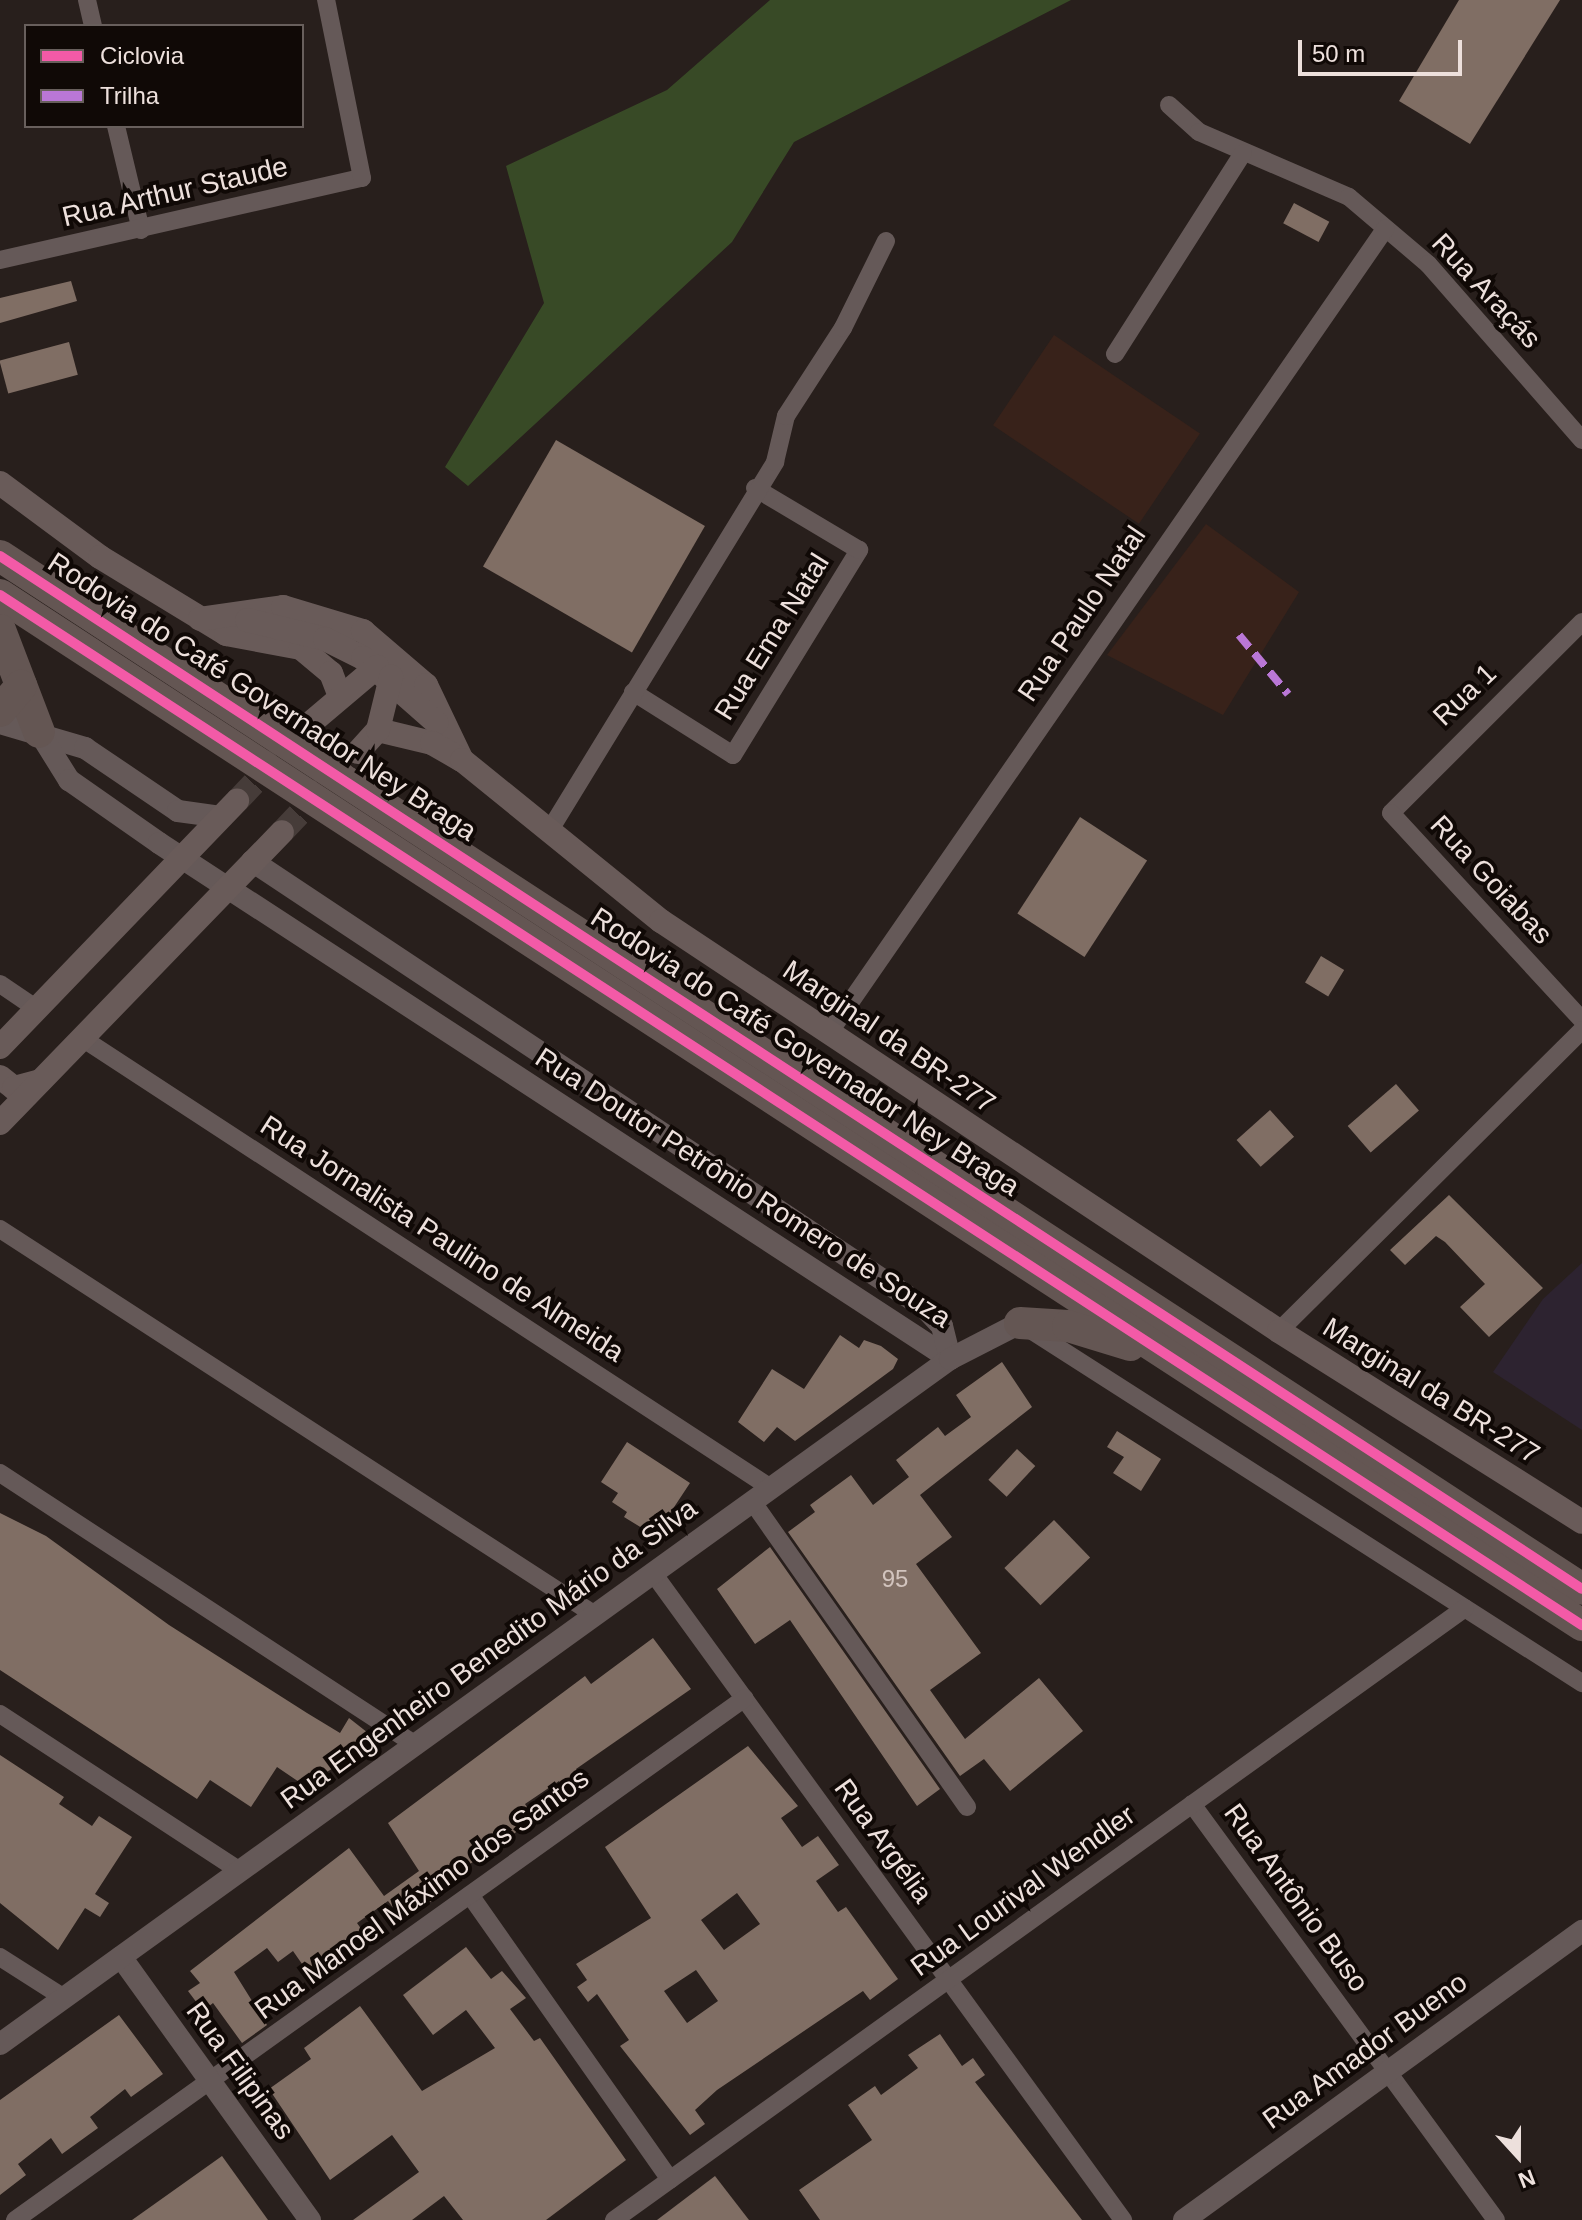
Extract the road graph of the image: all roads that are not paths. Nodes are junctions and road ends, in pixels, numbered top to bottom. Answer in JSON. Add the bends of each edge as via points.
{"nodes":[{"id":1,"x":87,"y":0,"type":"edge"},
{"id":2,"x":326,"y":0,"type":"edge"},
{"id":3,"x":93,"y":24,"type":"edge"},
{"id":4,"x":1169,"y":105,"type":"dead end"},
{"id":5,"x":116,"y":128,"type":"edge"},
{"id":6,"x":1243,"y":153,"type":"junction"},
{"id":7,"x":1385,"y":229,"type":"junction"},
{"id":8,"x":141,"y":230,"type":"junction"},
{"id":9,"x":886,"y":241,"type":"dead end"},
{"id":10,"x":0,"y":260,"type":"edge"},
{"id":11,"x":1115,"y":354,"type":"dead end"},
{"id":12,"x":1582,"y":440,"type":"edge"},
{"id":13,"x":0,"y":483,"type":"edge"},
{"id":14,"x":755,"y":488,"type":"junction"},
{"id":15,"x":0,"y":556,"type":"edge"},
{"id":16,"x":0,"y":595,"type":"edge"},
{"id":17,"x":200,"y":619,"type":"junction"},
{"id":18,"x":1582,"y":622,"type":"edge"},
{"id":19,"x":0,"y":630,"type":"edge"},
{"id":20,"x":384,"y":672,"type":"junction"},
{"id":21,"x":21,"y":686,"type":"junction"},
{"id":22,"x":633,"y":692,"type":"junction"},
{"id":23,"x":339,"y":694,"type":"junction"},
{"id":24,"x":0,"y":711,"type":"edge"},
{"id":25,"x":313,"y":721,"type":"tunnel mouth"},
{"id":26,"x":0,"y":723,"type":"edge"},
{"id":27,"x":378,"y":730,"type":"junction"},
{"id":28,"x":39,"y":732,"type":"junction"},
{"id":29,"x":358,"y":752,"type":"tunnel mouth"},
{"id":30,"x":462,"y":760,"type":"junction"},
{"id":31,"x":229,"y":809,"type":"joint"},
{"id":32,"x":1391,"y":813,"type":"joint"},
{"id":33,"x":282,"y":832,"type":"tunnel mouth"},
{"id":34,"x":548,"y":833,"type":"junction"},
{"id":35,"x":182,"y":857,"type":"junction"},
{"id":36,"x":252,"y":861,"type":"junction"},
{"id":37,"x":228,"y":887,"type":"junction"},
{"id":38,"x":0,"y":984,"type":"edge"},
{"id":39,"x":37,"y":1009,"type":"junction"},
{"id":40,"x":1582,"y":1020,"type":"edge"},
{"id":41,"x":1582,"y":1030,"type":"edge"},
{"id":42,"x":829,"y":1033,"type":"junction"},
{"id":43,"x":82,"y":1038,"type":"junction"},
{"id":44,"x":0,"y":1047,"type":"edge"},
{"id":45,"x":0,"y":1077,"type":"edge"},
{"id":46,"x":44,"y":1078,"type":"junction"},
{"id":47,"x":0,"y":1123,"type":"edge"},
{"id":48,"x":0,"y":1229,"type":"edge"},
{"id":49,"x":1020,"y":1323,"type":"junction"},
{"id":50,"x":1279,"y":1331,"type":"junction"},
{"id":51,"x":950,"y":1359,"type":"junction"},
{"id":52,"x":1181,"y":1364,"type":"junction"},
{"id":53,"x":0,"y":1473,"type":"edge"},
{"id":54,"x":771,"y":1488,"type":"junction"},
{"id":55,"x":752,"y":1501,"type":"junction"},
{"id":56,"x":1582,"y":1522,"type":"edge"},
{"id":57,"x":653,"y":1573,"type":"junction"},
{"id":58,"x":1582,"y":1589,"type":"edge"},
{"id":59,"x":1465,"y":1608,"type":"junction"},
{"id":60,"x":595,"y":1615,"type":"junction"},
{"id":61,"x":1582,"y":1625,"type":"edge"},
{"id":62,"x":1582,"y":1683,"type":"edge"},
{"id":63,"x":745,"y":1698,"type":"junction"},
{"id":64,"x":0,"y":1714,"type":"edge"},
{"id":65,"x":415,"y":1745,"type":"junction"},
{"id":66,"x":1192,"y":1804,"type":"junction"},
{"id":67,"x":967,"y":1807,"type":"dead end"},
{"id":68,"x":240,"y":1871,"type":"junction"},
{"id":69,"x":470,"y":1895,"type":"junction"},
{"id":70,"x":1582,"y":1931,"type":"edge"},
{"id":71,"x":0,"y":1957,"type":"edge"},
{"id":72,"x":121,"y":1957,"type":"junction"},
{"id":73,"x":948,"y":1980,"type":"junction"},
{"id":74,"x":64,"y":1998,"type":"junction"},
{"id":75,"x":0,"y":2044,"type":"edge"},
{"id":76,"x":1388,"y":2072,"type":"junction"},
{"id":77,"x":210,"y":2081,"type":"junction"},
{"id":78,"x":670,"y":2180,"type":"junction"},
{"id":79,"x":15,"y":2220,"type":"edge"},
{"id":80,"x":310,"y":2220,"type":"edge"},
{"id":81,"x":614,"y":2220,"type":"edge"},
{"id":82,"x":1123,"y":2220,"type":"edge"},
{"id":83,"x":1184,"y":2220,"type":"edge"},
{"id":84,"x":1496,"y":2220,"type":"edge"}],
"edges":[{"from":1,"to":3,"type":"street"},
{"from":2,"to":8,"type":"street","name":"Rua Arthur Staude","via":[[362,178]]},
{"from":4,"to":6,"type":"street","name":"Rua Araçás","via":[[1199,132]]},
{"from":5,"to":8,"type":"street"},
{"from":6,"to":7,"type":"street","name":"Rua Araçás","via":[[1349,197]]},
{"from":6,"to":11,"type":"street"},
{"from":7,"to":12,"type":"street","name":"Rua Araçás","via":[[1428,264]]},
{"from":7,"to":42,"type":"street","name":"Rua Paulo Natal"},
{"from":8,"to":10,"type":"street","name":"Rua Arthur Staude"},
{"from":9,"to":14,"type":"street","via":[[843,328],[786,416],[775,462]]},
{"from":13,"to":17,"type":"main road"},
{"from":14,"to":22,"type":"street"},
{"from":14,"to":22,"type":"street","name":"Rua Ema Natal","via":[[859,550],[733,755]]},
{"from":15,"to":58,"type":"highway","name":"Rodovia do Café Governador Ney Braga"},
{"from":16,"to":52,"type":"highway","name":"Rodovia do Café Governador Ney Braga"},
{"from":17,"to":20,"type":"main road","via":[[285,626]]},
{"from":17,"to":23,"type":"main road","via":[[226,634],[301,648],[331,673]]},
{"from":17,"to":30,"type":"main road","name":"Marginal da BR-277","via":[[283,607],[363,631],[426,685]]},
{"from":18,"to":32,"type":"street","name":"Rua 1"},
{"from":19,"to":21,"type":"highway"},
{"from":20,"to":23,"type":"main road"},
{"from":20,"to":27,"type":"main road"},
{"from":20,"to":30,"type":"main road","via":[[436,721]]},
{"from":21,"to":24,"type":"highway"},
{"from":21,"to":28,"type":"highway"},
{"from":22,"to":34,"type":"street"},
{"from":23,"to":25,"type":"main road"},
{"from":23,"to":27,"type":"main road","via":[[371,704]]},
{"from":26,"to":28,"type":"street"},
{"from":27,"to":29,"type":"main road"},
{"from":27,"to":30,"type":"main road","via":[[432,743]]},
{"from":28,"to":31,"type":"street","via":[[85,748],[178,811]]},
{"from":28,"to":35,"type":"street","name":"Rua Doutor Petrônio Romero de Souza","via":[[69,780]]},
{"from":30,"to":34,"type":"main road","name":"Marginal da BR-277"},
{"from":31,"to":35,"type":"main road"},
{"from":32,"to":40,"type":"street","name":"Rua Goiabas"},
{"from":33,"to":36,"type":"main road"},
{"from":34,"to":42,"type":"main road","name":"Marginal da BR-277","via":[[661,921]]},
{"from":35,"to":37,"type":"street","name":"Rua Doutor Petrônio Romero de Souza"},
{"from":35,"to":39,"type":"main road"},
{"from":36,"to":37,"type":"main road"},
{"from":36,"to":51,"type":"street","name":"Rua Doutor Petrônio Romero de Souza","via":[[925,1308],[942,1326]]},
{"from":37,"to":43,"type":"main road"},
{"from":37,"to":51,"type":"street","name":"Rua Doutor Petrônio Romero de Souza"},
{"from":38,"to":39,"type":"street"},
{"from":39,"to":44,"type":"main road"},
{"from":41,"to":50,"type":"street"},
{"from":42,"to":50,"type":"main road","name":"Marginal da BR-277"},
{"from":43,"to":46,"type":"main road"},
{"from":43,"to":54,"type":"street","name":"Rua Jornalista Paulino de Almeida"},
{"from":45,"to":46,"type":"main road","via":[[14,1088],[30,1088]]},
{"from":46,"to":47,"type":"main road"},
{"from":48,"to":60,"type":"street"},
{"from":49,"to":51,"type":"street","name":"Rua Engenheiro Benedito Mário da Silva"},
{"from":49,"to":52,"type":"highway","via":[[1068,1326]]},
{"from":49,"to":59,"type":"street"},
{"from":50,"to":56,"type":"main road","name":"Marginal da BR-277"},
{"from":51,"to":54,"type":"street","name":"Rua Engenheiro Benedito Mário da Silva"},
{"from":52,"to":61,"type":"highway","name":"Rodovia do Café Governador Ney Braga"},
{"from":53,"to":65,"type":"street"},
{"from":54,"to":55,"type":"street","name":"Rua Engenheiro Benedito Mário da Silva"},
{"from":55,"to":57,"type":"street","name":"Rua Engenheiro Benedito Mário da Silva"},
{"from":55,"to":67,"type":"street"},
{"from":57,"to":60,"type":"street","name":"Rua Engenheiro Benedito Mário da Silva"},
{"from":57,"to":63,"type":"street","name":"Rua Argélia"},
{"from":59,"to":62,"type":"street"},
{"from":59,"to":66,"type":"street","name":"Rua Lourival Wendler"},
{"from":60,"to":65,"type":"street","name":"Rua Engenheiro Benedito Mário da Silva"},
{"from":63,"to":69,"type":"street","name":"Rua Manoel Máximo dos Santos"},
{"from":63,"to":73,"type":"street","name":"Rua Argélia"},
{"from":64,"to":68,"type":"street"},
{"from":65,"to":68,"type":"street","name":"Rua Engenheiro Benedito Mário da Silva"},
{"from":66,"to":73,"type":"street","name":"Rua Lourival Wendler"},
{"from":66,"to":76,"type":"street","name":"Rua Antônio Buso"},
{"from":68,"to":72,"type":"street","name":"Rua Engenheiro Benedito Mário da Silva"},
{"from":69,"to":77,"type":"street","name":"Rua Manoel Máximo dos Santos"},
{"from":69,"to":78,"type":"street"},
{"from":70,"to":76,"type":"street","name":"Rua Amador Bueno"},
{"from":71,"to":74,"type":"street"},
{"from":72,"to":74,"type":"street","name":"Rua Engenheiro Benedito Mário da Silva"},
{"from":72,"to":77,"type":"street","name":"Rua Filipinas"},
{"from":73,"to":78,"type":"street","name":"Rua Lourival Wendler"},
{"from":73,"to":82,"type":"street","name":"Rua Argélia"},
{"from":74,"to":75,"type":"street","name":"Rua Engenheiro Benedito Mário da Silva"},
{"from":76,"to":83,"type":"street","name":"Rua Amador Bueno"},
{"from":76,"to":84,"type":"street","name":"Rua Antônio Buso"},
{"from":77,"to":79,"type":"street","name":"Rua Manoel Máximo dos Santos"},
{"from":77,"to":80,"type":"street","name":"Rua Filipinas"},
{"from":78,"to":81,"type":"street","name":"Rua Lourival Wendler"}]}
